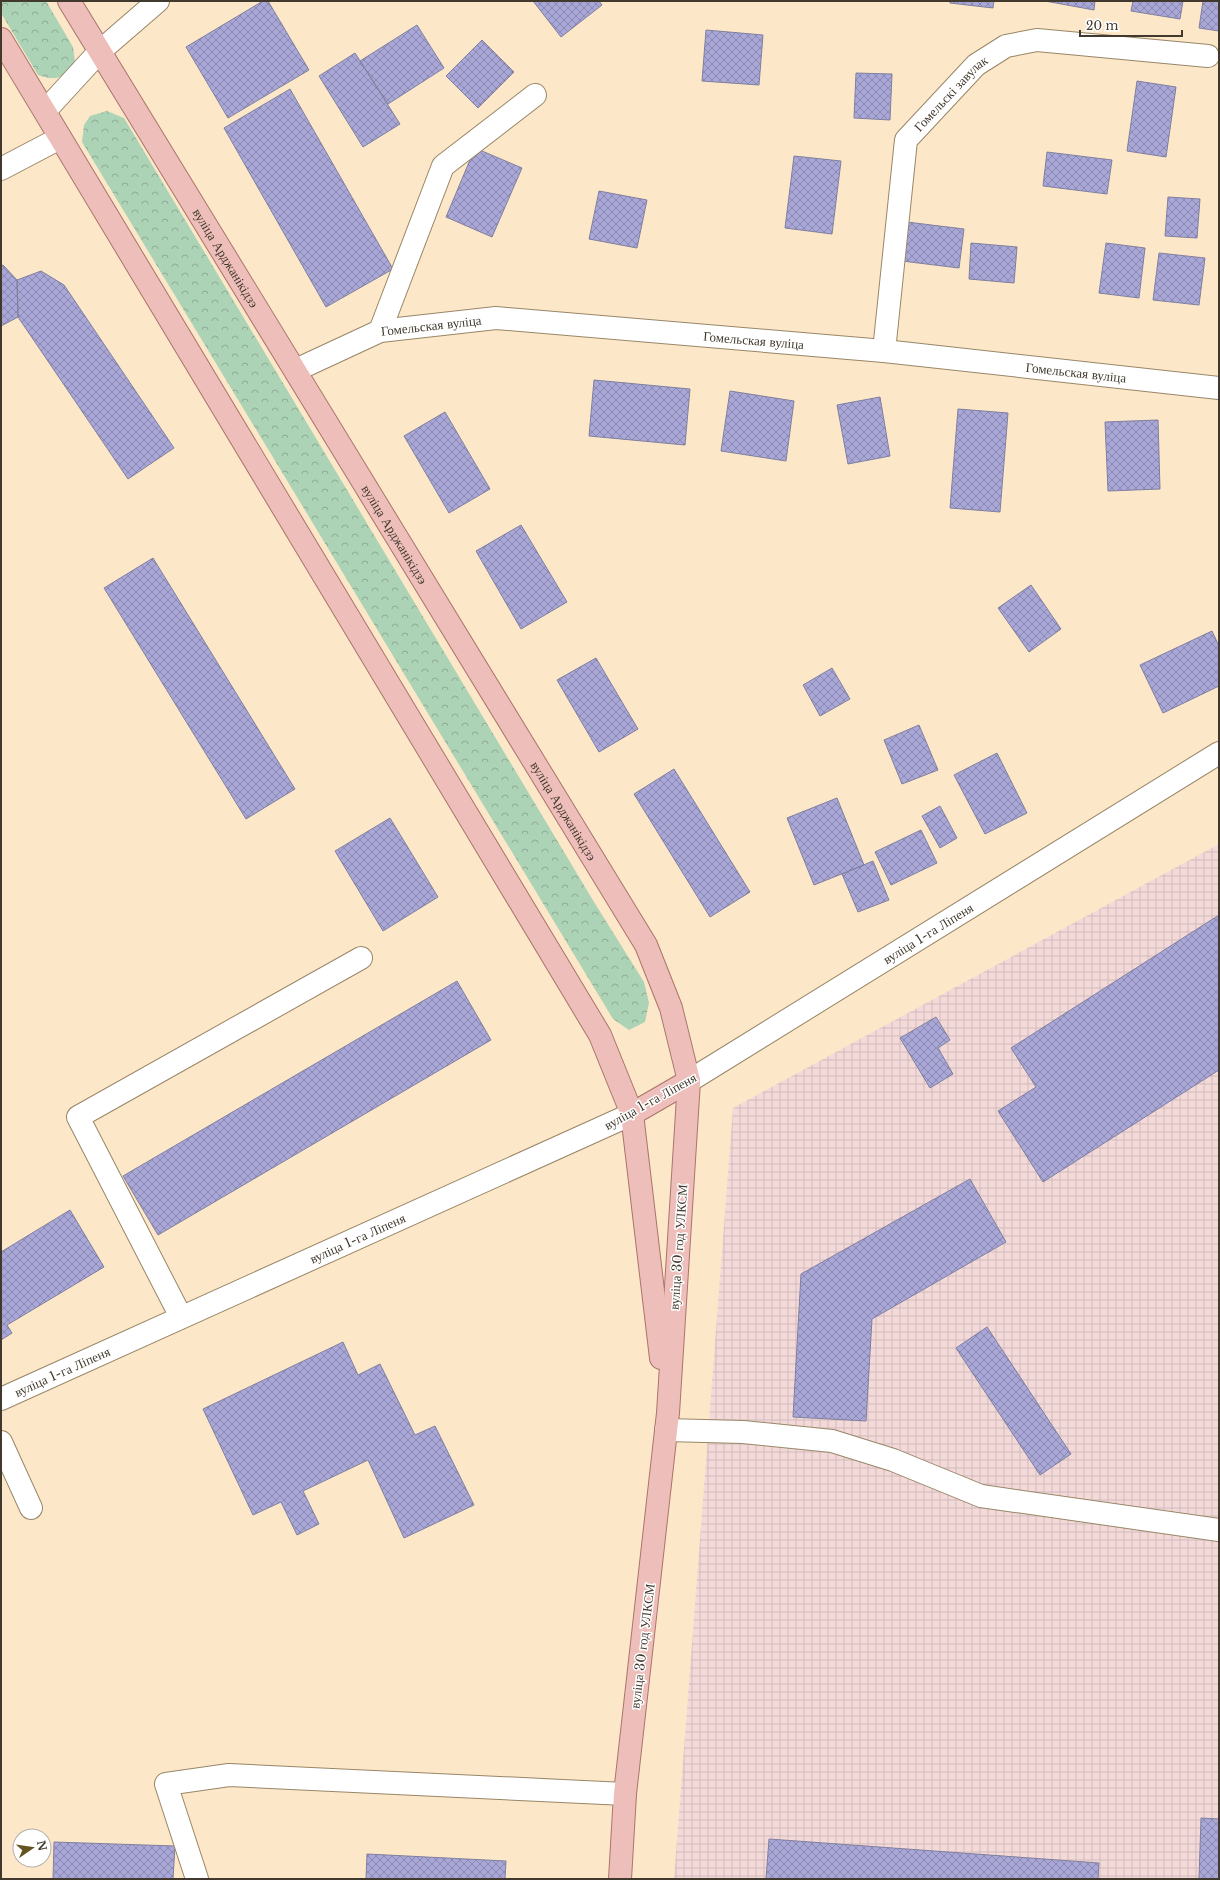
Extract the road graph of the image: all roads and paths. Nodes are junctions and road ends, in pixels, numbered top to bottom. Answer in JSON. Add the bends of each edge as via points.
{"nodes":[{"id":1,"x":69,"y":1,"type":"edge"},
{"id":2,"x":158,"y":1,"type":"edge"},
{"id":3,"x":1,"y":40,"type":"edge"},
{"id":4,"x":99,"y":52,"type":"junction"},
{"id":5,"x":1208,"y":56,"type":"dead end"},
{"id":6,"x":535,"y":95,"type":"dead end"},
{"id":7,"x":44,"y":111,"type":"junction"},
{"id":8,"x":60,"y":138,"type":"junction"},
{"id":9,"x":1,"y":169,"type":"edge"},
{"id":10,"x":380,"y":331,"type":"junction"},
{"id":11,"x":884,"y":351,"type":"junction"},
{"id":12,"x":296,"y":370,"type":"junction"},
{"id":13,"x":1219,"y":388,"type":"edge"},
{"id":14,"x":1219,"y":753,"type":"edge"},
{"id":15,"x":361,"y":958,"type":"dead end"},
{"id":16,"x":689,"y":1081,"type":"junction"},
{"id":17,"x":632,"y":1114,"type":"junction"},
{"id":18,"x":181,"y":1317,"type":"junction"},
{"id":19,"x":1,"y":1398,"type":"edge"},
{"id":20,"x":667,"y":1421,"type":"junction"},
{"id":21,"x":1,"y":1442,"type":"edge"},
{"id":22,"x":31,"y":1508,"type":"dead end"},
{"id":23,"x":1219,"y":1530,"type":"edge"},
{"id":24,"x":625,"y":1794,"type":"junction"},
{"id":25,"x":197,"y":1879,"type":"edge"},
{"id":26,"x":620,"y":1879,"type":"edge"}],
"edges":[{"from":1,"to":4,"type":"main road","name":"вуліца Арджанікідзэ"},
{"from":2,"to":4,"type":"street"},
{"from":3,"to":7,"type":"main road"},
{"from":4,"to":7,"type":"street"},
{"from":4,"to":12,"type":"main road","name":"вуліца Арджанікідзэ"},
{"from":5,"to":11,"type":"street","name":"Гомельскі завулак","via":[[1037,40],[1006,46],[976,65],[906,140]]},
{"from":6,"to":10,"type":"street","via":[[443,166]]},
{"from":7,"to":8,"type":"main road"},
{"from":8,"to":9,"type":"street"},
{"from":8,"to":17,"type":"main road","via":[[600,1035]]},
{"from":10,"to":11,"type":"street","name":"Гомельская вуліца","via":[[496,318]]},
{"from":10,"to":12,"type":"street","name":"Гомельская вуліца"},
{"from":11,"to":13,"type":"street","name":"Гомельская вуліца"},
{"from":12,"to":16,"type":"main road","name":"вуліца Арджанікідзэ","via":[[646,945],[671,1008]]},
{"from":14,"to":16,"type":"street","name":"вуліца 1-га Ліпеня"},
{"from":15,"to":18,"type":"street","via":[[78,1117]]},
{"from":16,"to":17,"type":"main road","name":"вуліца 1-га Ліпеня"},
{"from":16,"to":20,"type":"main road","name":"вуліца 30 год УЛКСМ"},
{"from":17,"to":18,"type":"street","name":"вуліца 1-га Ліпеня"},
{"from":17,"to":20,"type":"main road","name":"вуліца 30 год УЛКСМ"},
{"from":18,"to":19,"type":"street","name":"вуліца 1-га Ліпеня"},
{"from":20,"to":23,"type":"street","via":[[832,1441],[893,1460],[981,1496]]},
{"from":20,"to":24,"type":"main road","name":"вуліца 30 год УЛКСМ"},
{"from":21,"to":22,"type":"street"},
{"from":24,"to":25,"type":"street","via":[[228,1775],[166,1784]]},
{"from":24,"to":26,"type":"main road","name":"вуліца 30 год УЛКСМ"}]}
